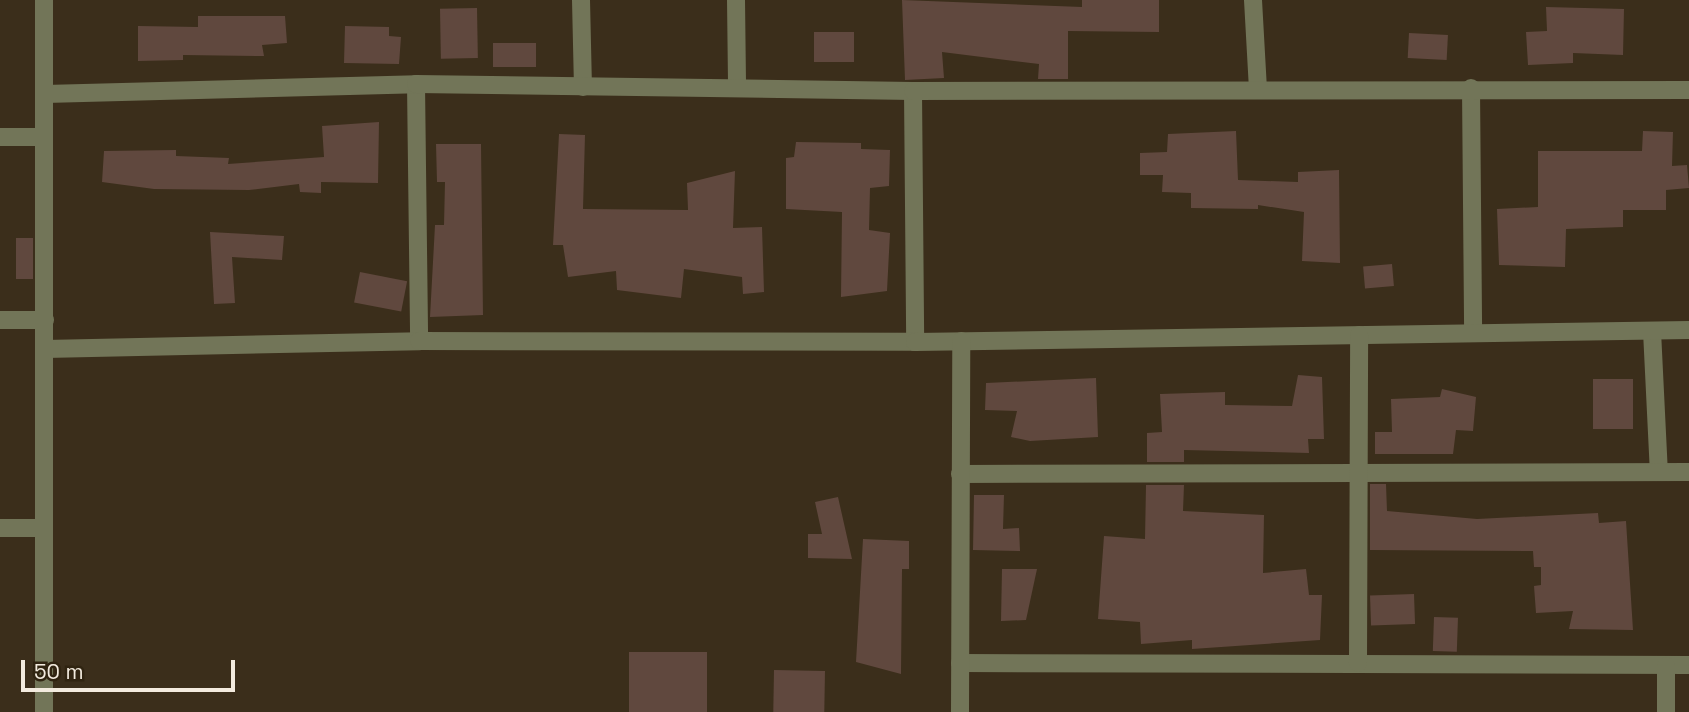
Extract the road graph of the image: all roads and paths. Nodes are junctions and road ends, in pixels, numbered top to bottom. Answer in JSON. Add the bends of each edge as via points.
{"nodes":[{"id":1,"x":44,"y":0,"type":"edge"},
{"id":2,"x":581,"y":0,"type":"edge"},
{"id":3,"x":736,"y":0,"type":"edge"},
{"id":4,"x":1253,"y":0,"type":"edge"},
{"id":5,"x":416,"y":84,"type":"junction"},
{"id":6,"x":583,"y":87,"type":"junction"},
{"id":7,"x":737,"y":88,"type":"junction"},
{"id":8,"x":1471,"y":89,"type":"junction"},
{"id":9,"x":1258,"y":90,"type":"junction"},
{"id":10,"x":1689,"y":90,"type":"edge"},
{"id":11,"x":913,"y":91,"type":"junction"},
{"id":12,"x":44,"y":94,"type":"junction"},
{"id":13,"x":0,"y":137,"type":"edge"},
{"id":14,"x":44,"y":137,"type":"junction"},
{"id":15,"x":0,"y":320,"type":"edge"},
{"id":16,"x":45,"y":320,"type":"junction"},
{"id":17,"x":1689,"y":330,"type":"edge"},
{"id":18,"x":1652,"y":331,"type":"junction"},
{"id":19,"x":1474,"y":332,"type":"junction"},
{"id":20,"x":1359,"y":335,"type":"junction"},
{"id":21,"x":419,"y":341,"type":"junction"},
{"id":22,"x":961,"y":341,"type":"junction"},
{"id":23,"x":915,"y":342,"type":"junction"},
{"id":24,"x":45,"y":349,"type":"junction"},
{"id":25,"x":1659,"y":472,"type":"junction"},
{"id":26,"x":1689,"y":472,"type":"edge"},
{"id":27,"x":1359,"y":473,"type":"junction"},
{"id":28,"x":960,"y":474,"type":"junction"},
{"id":29,"x":0,"y":528,"type":"edge"},
{"id":30,"x":44,"y":528,"type":"junction"},
{"id":31,"x":960,"y":663,"type":"junction"},
{"id":32,"x":1358,"y":663,"type":"junction"},
{"id":33,"x":1689,"y":665,"type":"edge"},
{"id":34,"x":1666,"y":666,"type":"junction"},
{"id":35,"x":44,"y":712,"type":"edge"},
{"id":36,"x":960,"y":712,"type":"edge"},
{"id":37,"x":1666,"y":712,"type":"edge"}],
"edges":[{"from":1,"to":12,"type":"street"},
{"from":2,"to":6,"type":"street"},
{"from":3,"to":7,"type":"street"},
{"from":4,"to":9,"type":"street"},
{"from":5,"to":6,"type":"street"},
{"from":5,"to":12,"type":"street"},
{"from":5,"to":21,"type":"street"},
{"from":6,"to":7,"type":"street"},
{"from":7,"to":11,"type":"street"},
{"from":8,"to":9,"type":"street"},
{"from":8,"to":10,"type":"street"},
{"from":8,"to":19,"type":"street"},
{"from":9,"to":11,"type":"street"},
{"from":11,"to":23,"type":"street"},
{"from":12,"to":14,"type":"street"},
{"from":13,"to":14,"type":"street"},
{"from":14,"to":16,"type":"street"},
{"from":15,"to":16,"type":"street"},
{"from":16,"to":24,"type":"street"},
{"from":17,"to":18,"type":"street"},
{"from":18,"to":19,"type":"street"},
{"from":18,"to":25,"type":"street"},
{"from":19,"to":20,"type":"street"},
{"from":20,"to":22,"type":"street"},
{"from":20,"to":27,"type":"street"},
{"from":21,"to":23,"type":"street"},
{"from":21,"to":24,"type":"street"},
{"from":22,"to":23,"type":"street"},
{"from":22,"to":28,"type":"street"},
{"from":24,"to":30,"type":"street"},
{"from":25,"to":26,"type":"street"},
{"from":25,"to":27,"type":"street"},
{"from":27,"to":28,"type":"street"},
{"from":27,"to":32,"type":"street"},
{"from":28,"to":31,"type":"street"},
{"from":29,"to":30,"type":"street"},
{"from":30,"to":35,"type":"street"},
{"from":31,"to":32,"type":"street"},
{"from":31,"to":36,"type":"street"},
{"from":32,"to":34,"type":"street"},
{"from":33,"to":34,"type":"street"},
{"from":34,"to":37,"type":"street"}]}
